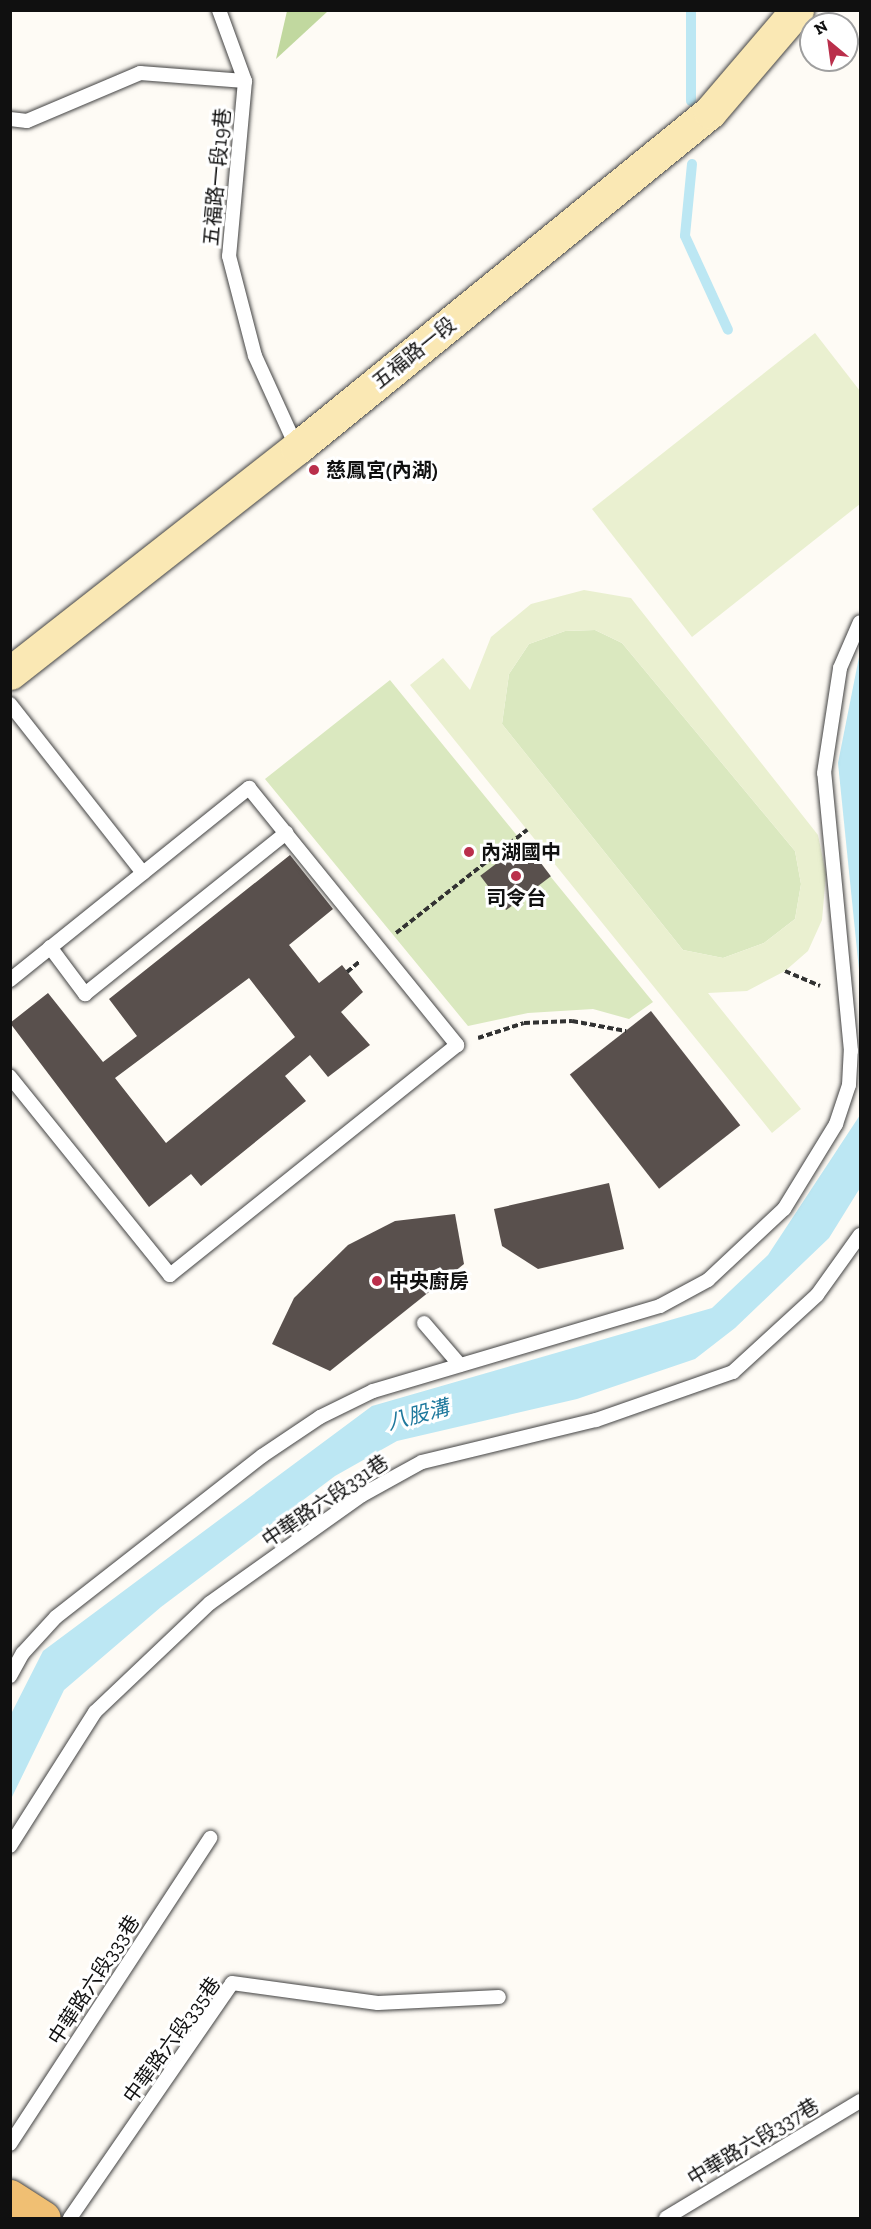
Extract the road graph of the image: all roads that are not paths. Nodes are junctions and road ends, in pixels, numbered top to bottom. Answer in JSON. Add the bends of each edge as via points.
{"nodes":[{"id":1,"x":219,"y":10,"type":"edge"},
{"id":2,"x":797,"y":10,"type":"edge"},
{"id":3,"x":245,"y":81,"type":"junction"},
{"id":4,"x":10,"y":119,"type":"edge"},
{"id":5,"x":297,"y":448,"type":"junction"},
{"id":6,"x":861,"y":622,"type":"edge"},
{"id":7,"x":10,"y":673,"type":"edge"},
{"id":8,"x":10,"y":704,"type":"edge"},
{"id":9,"x":286,"y":833,"type":"junction"},
{"id":10,"x":143,"y":873,"type":"junction"},
{"id":11,"x":51,"y":947,"type":"junction"},
{"id":12,"x":10,"y":980,"type":"edge"},
{"id":13,"x":856,"y":1051,"type":"edge"},
{"id":14,"x":10,"y":1077,"type":"edge"},
{"id":15,"x":861,"y":1235,"type":"edge"},
{"id":16,"x":424,"y":1323,"type":"dead end"},
{"id":17,"x":460,"y":1365,"type":"junction"},
{"id":18,"x":10,"y":1676,"type":"edge"},
{"id":19,"x":210,"y":1838,"type":"dead end"},
{"id":20,"x":10,"y":1846,"type":"edge"},
{"id":21,"x":499,"y":1997,"type":"dead end"},
{"id":22,"x":861,"y":2101,"type":"edge"},
{"id":23,"x":10,"y":2144,"type":"edge"},
{"id":24,"x":10,"y":2196,"type":"edge"},
{"id":25,"x":44,"y":2218,"type":"edge"},
{"id":26,"x":70,"y":2218,"type":"edge"},
{"id":27,"x":666,"y":2218,"type":"edge"}],
"edges":[{"from":1,"to":3,"type":"lane","name":"五福路一段19巷"},
{"from":2,"to":5,"type":"main road","name":"五福路一段","via":[[710,112]]},
{"from":3,"to":4,"type":"lane","via":[[140,73],[27,121]]},
{"from":3,"to":5,"type":"lane","name":"五福路一段19巷","via":[[229,256],[255,356]]},
{"from":5,"to":7,"type":"main road","name":"五福路一段"},
{"from":6,"to":13,"type":"lane","via":[[840,668],[824,773],[844,996]]},
{"from":8,"to":10,"type":"lane"},
{"from":9,"to":10,"type":"lane","via":[[249,788]]},
{"from":9,"to":11,"type":"lane","via":[[85,994]]},
{"from":9,"to":14,"type":"lane","via":[[457,1045],[170,1275]]},
{"from":10,"to":11,"type":"lane"},
{"from":11,"to":12,"type":"lane"},
{"from":13,"to":17,"type":"lane","via":[[836,1124],[784,1209],[708,1280],[660,1306]]},
{"from":15,"to":20,"type":"lane","name":"中華路六段331巷","via":[[817,1295],[733,1372],[597,1420],[422,1462],[362,1495],[210,1603],[95,1712]]},
{"from":16,"to":17,"type":"lane"},
{"from":17,"to":18,"type":"lane","via":[[373,1391],[320,1417],[262,1456],[56,1617],[23,1653]]},
{"from":19,"to":23,"type":"lane","name":"中華路六段333巷"},
{"from":21,"to":26,"type":"lane","name":"中華路六段335巷","via":[[378,2002],[232,1983]]},
{"from":22,"to":27,"type":"lane","name":"中華路六段337巷"},
{"from":24,"to":25,"type":"main road"}]}
